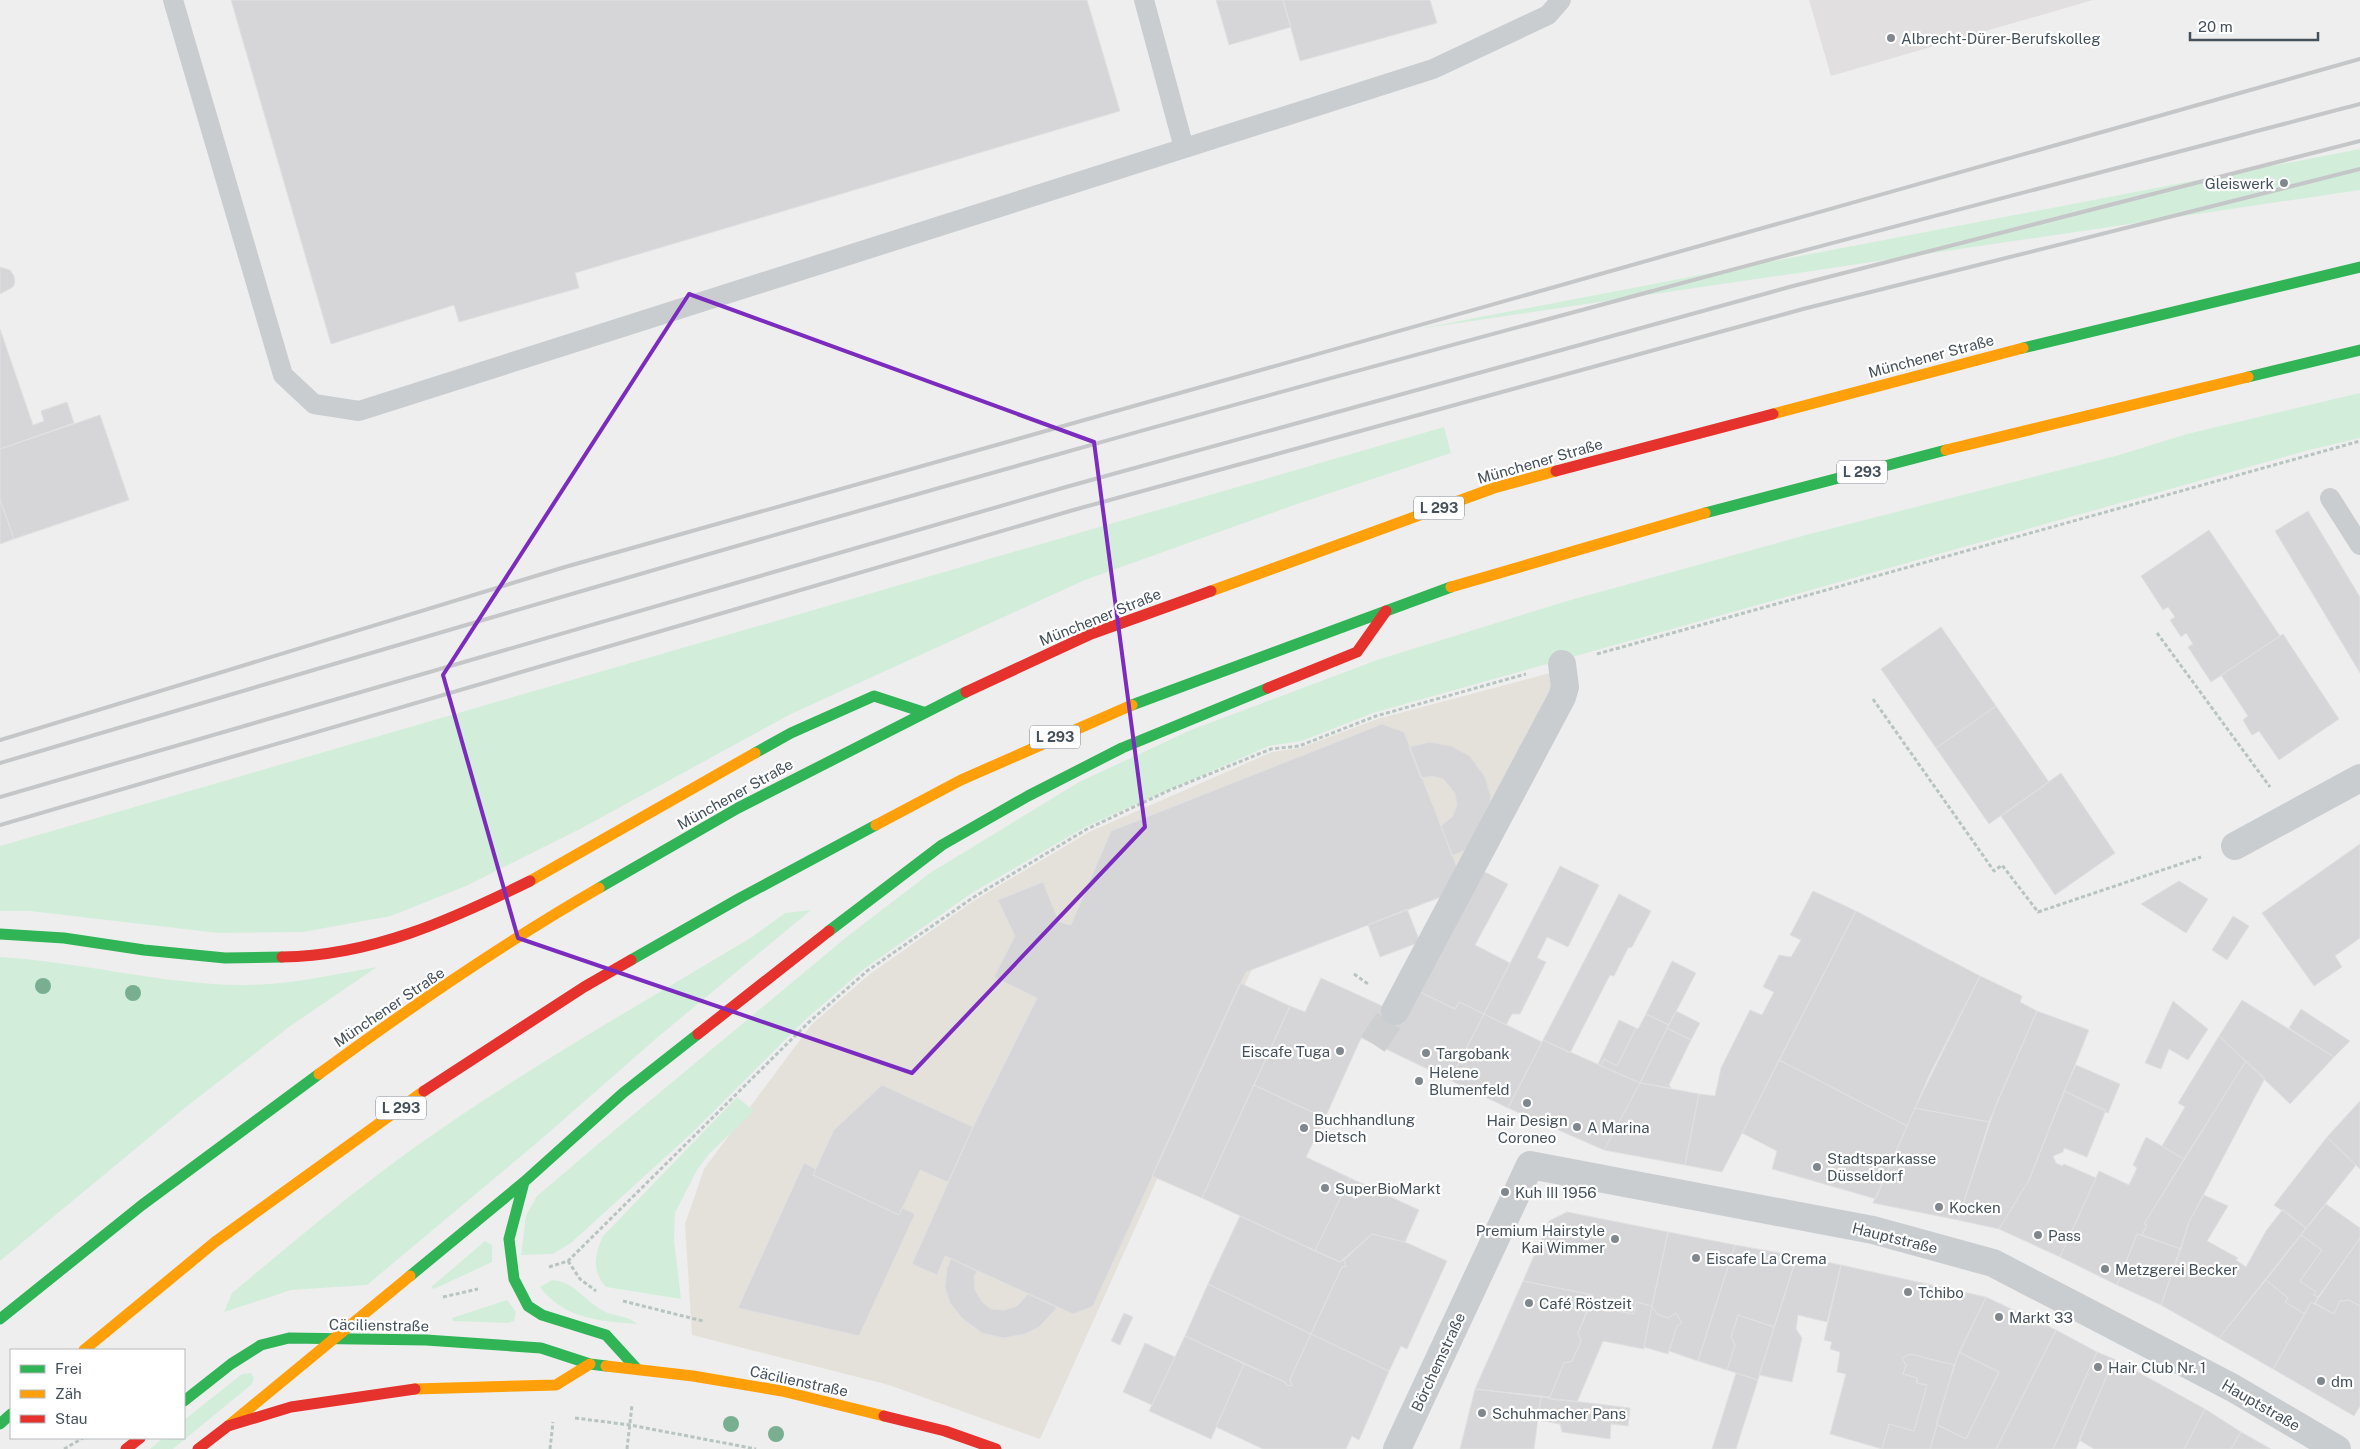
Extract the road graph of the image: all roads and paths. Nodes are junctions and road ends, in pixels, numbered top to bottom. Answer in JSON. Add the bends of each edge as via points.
{"nodes":[{"id":1,"x":173,"y":0,"type":"edge"},
{"id":2,"x":1144,"y":0,"type":"edge"},
{"id":3,"x":1560,"y":0,"type":"edge"},
{"id":4,"x":1184,"y":148,"type":"junction"},
{"id":5,"x":2360,"y":267,"type":"edge"},
{"id":6,"x":2360,"y":350,"type":"edge"},
{"id":7,"x":2360,"y":441,"type":"edge"},
{"id":8,"x":2330,"y":498,"type":"dead end"},
{"id":9,"x":2360,"y":545,"type":"edge"},
{"id":10,"x":1386,"y":611,"type":"junction"},
{"id":11,"x":2157,"y":632,"type":"dead end"},
{"id":12,"x":1562,"y":664,"type":"junction"},
{"id":13,"x":1873,"y":699,"type":"dead end"},
{"id":14,"x":923,"y":712,"type":"junction"},
{"id":15,"x":2360,"y":778,"type":"edge"},
{"id":16,"x":2291,"y":816,"type":"junction"},
{"id":17,"x":2235,"y":846,"type":"joint"},
{"id":18,"x":0,"y":934,"type":"edge"},
{"id":19,"x":1395,"y":1011,"type":"tunnel mouth"},
{"id":20,"x":524,"y":1182,"type":"junction"},
{"id":21,"x":1478,"y":1275,"type":"joint"},
{"id":22,"x":599,"y":1294,"type":"dead end"},
{"id":23,"x":616,"y":1299,"type":"dead end"},
{"id":24,"x":0,"y":1320,"type":"edge"},
{"id":25,"x":703,"y":1321,"type":"dead end"},
{"id":26,"x":333,"y":1340,"type":"junction"},
{"id":27,"x":85,"y":1349,"type":"edge"},
{"id":28,"x":590,"y":1364,"type":"junction"},
{"id":29,"x":637,"y":1369,"type":"junction"},
{"id":30,"x":185,"y":1400,"type":"edge"},
{"id":31,"x":10,"y":1415,"type":"edge"},
{"id":32,"x":554,"y":1416,"type":"dead end"},
{"id":33,"x":573,"y":1418,"type":"dead end"},
{"id":34,"x":0,"y":1424,"type":"edge"},
{"id":35,"x":630,"y":1425,"type":"junction"},
{"id":36,"x":228,"y":1426,"type":"junction"},
{"id":37,"x":81,"y":1439,"type":"edge"},
{"id":38,"x":139,"y":1439,"type":"edge"},
{"id":39,"x":64,"y":1449,"type":"edge"},
{"id":40,"x":126,"y":1449,"type":"edge"},
{"id":41,"x":198,"y":1449,"type":"edge"},
{"id":42,"x":550,"y":1449,"type":"edge"},
{"id":43,"x":627,"y":1449,"type":"edge"},
{"id":44,"x":756,"y":1449,"type":"edge"},
{"id":45,"x":996,"y":1449,"type":"edge"},
{"id":46,"x":1397,"y":1449,"type":"edge"},
{"id":47,"x":2337,"y":1449,"type":"edge"}],
"edges":[{"from":1,"to":4,"type":"lane","via":[[284,375],[314,404],[359,411]]},
{"from":2,"to":4,"type":"lane"},
{"from":3,"to":4,"type":"lane","via":[[1548,15],[1433,69]]},
{"from":5,"to":14,"type":"main road","name":"Münchener Straße","number":"L 293","via":[[1974,360],[1494,488],[1091,634]]},
{"from":6,"to":10,"type":"main road","number":"L 293","via":[[1756,499],[1519,566]]},
{"from":7,"to":12,"type":"path"},
{"from":8,"to":9,"type":"lane"},
{"from":10,"to":20,"type":"main road","via":[[1357,652],[1122,748],[942,845],[623,1093]]},
{"from":10,"to":27,"type":"main road","number":"L 293","via":[[1161,693],[1043,743],[961,780],[740,898],[584,987],[424,1092],[214,1242]]},
{"from":11,"to":16,"type":"path"},
{"from":12,"to":19,"type":"street","via":[[1565,687],[1562,697]]},
{"from":12,"to":22,"type":"path","via":[[1376,716],[1299,746],[1271,749],[1170,790],[1087,829],[974,896],[867,972],[808,1023],[568,1261],[580,1279]]},
{"from":13,"to":17,"type":"path","via":[[1994,871],[2002,865],[2038,912]]},
{"from":14,"to":18,"type":"main road","via":[[874,696],[791,733],[530,881],[451,918],[377,946],[300,957],[225,958],[64,938]]},
{"from":14,"to":24,"type":"main road","name":"Münchener Straße","number":"L 293","via":[[738,808],[548,918],[366,1039],[142,1205]]},
{"from":15,"to":16,"type":"street"},
{"from":16,"to":17,"type":"street"},
{"from":20,"to":26,"type":"main road"},
{"from":20,"to":29,"type":"main road","via":[[509,1239],[514,1279],[528,1306],[542,1315],[606,1335]]},
{"from":21,"to":46,"type":"street","name":"Börchemstraße"},
{"from":21,"to":47,"type":"street","name":"Hauptstraße","via":[[1530,1165],[1873,1230],[1993,1264],[2233,1388]]},
{"from":23,"to":25,"type":"path"},
{"from":26,"to":28,"type":"main road","name":"Cäcilienstraße","via":[[426,1340],[541,1348]]},
{"from":26,"to":30,"type":"main road","name":"Cäcilienstraße","via":[[290,1338],[261,1345]]},
{"from":26,"to":36,"type":"main road"},
{"from":28,"to":29,"type":"main road","name":"Cäcilienstraße"},
{"from":28,"to":36,"type":"main road","via":[[556,1386],[424,1388],[291,1407]]},
{"from":29,"to":45,"type":"main road","name":"Cäcilienstraße","via":[[782,1391],[945,1432]]},
{"from":31,"to":34,"type":"main road"},
{"from":32,"to":42,"type":"path"},
{"from":33,"to":35,"type":"path"},
{"from":35,"to":43,"type":"path"},
{"from":35,"to":44,"type":"path"},
{"from":36,"to":41,"type":"main road"},
{"from":37,"to":39,"type":"path"},
{"from":38,"to":40,"type":"main road"}]}
